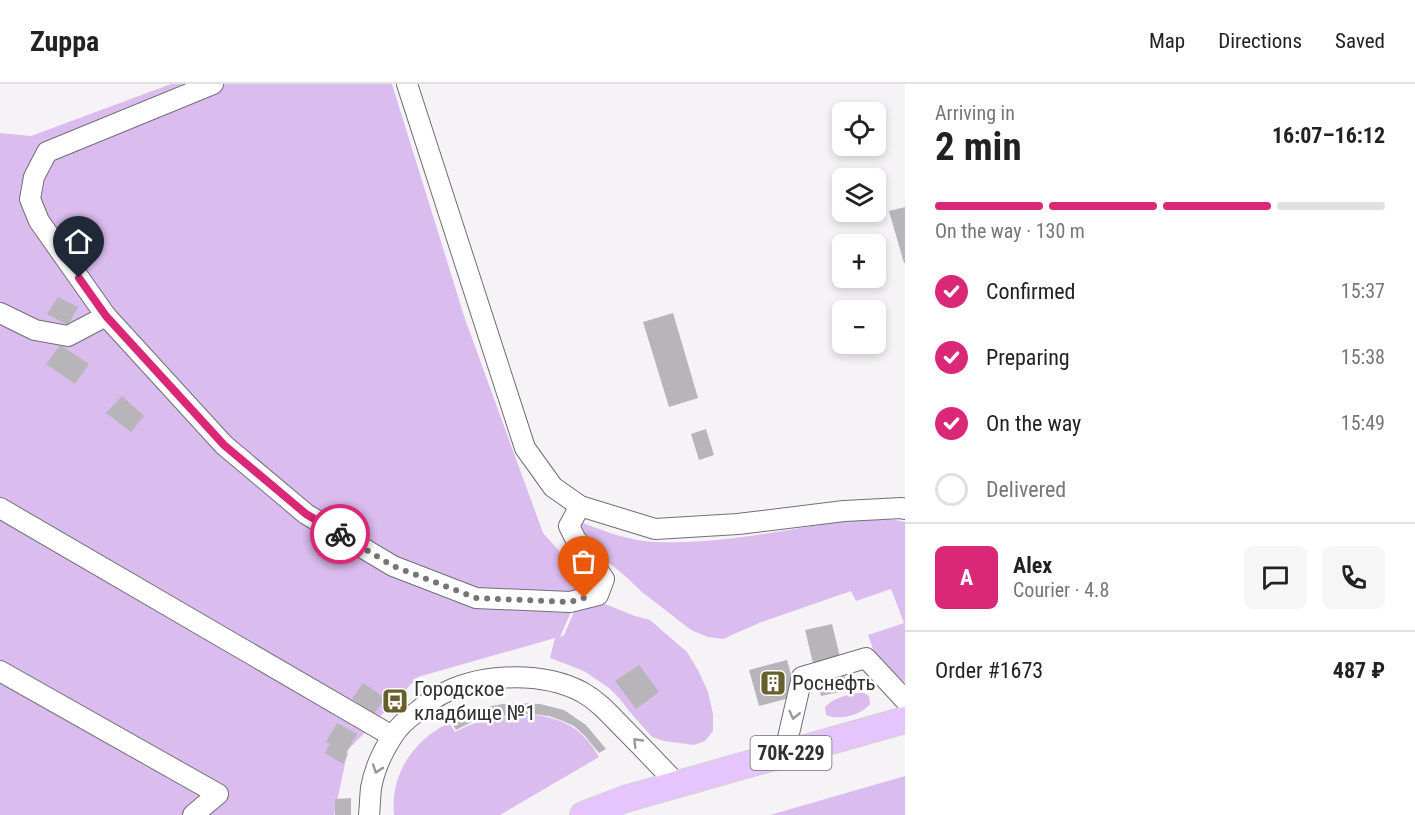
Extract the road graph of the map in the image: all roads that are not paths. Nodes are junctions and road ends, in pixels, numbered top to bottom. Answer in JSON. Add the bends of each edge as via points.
{"nodes":[{"id":1,"x":213,"y":84,"type":"edge"},
{"id":2,"x":407,"y":84,"type":"edge"},
{"id":3,"x":0,"y":313,"type":"edge"},
{"id":4,"x":106,"y":316,"type":"junction"},
{"id":5,"x":580,"y":506,"type":"junction"},
{"id":6,"x":0,"y":507,"type":"edge"},
{"id":7,"x":905,"y":509,"type":"edge"},
{"id":8,"x":0,"y":671,"type":"edge"},
{"id":9,"x":905,"y":700,"type":"edge"},
{"id":10,"x":905,"y":720,"type":"edge"},
{"id":11,"x":392,"y":736,"type":"junction"},
{"id":12,"x":784,"y":754,"type":"junction"},
{"id":13,"x":677,"y":784,"type":"junction"},
{"id":14,"x":193,"y":815,"type":"edge"},
{"id":15,"x":369,"y":815,"type":"edge"},
{"id":16,"x":583,"y":815,"type":"edge"}],
"edges":[{"from":1,"to":4,"type":"street","via":[[47,152],[34,177],[30,199],[39,221]]},
{"from":2,"to":5,"type":"street","via":[[525,447],[553,487]]},
{"from":3,"to":4,"type":"street","via":[[34,330],[68,336]]},
{"from":4,"to":5,"type":"street","via":[[224,445],[306,514],[393,566],[476,598],[570,602],[598,595],[604,579],[569,526]]},
{"from":5,"to":7,"type":"street","via":[[654,530],[844,511]]},
{"from":6,"to":11,"type":"street"},
{"from":8,"to":14,"type":"street","via":[[218,794]]},
{"from":9,"to":12,"type":"street","one_way":true,"via":[[866,658],[802,677]]},
{"from":10,"to":12,"type":"main road","number":"70К-229"},
{"from":13,"to":11,"type":"street","one_way":true,"via":[[599,703],[560,683],[535,678],[489,679],[447,691],[427,703]]},
{"from":11,"to":15,"type":"street","one_way":true,"via":[[371,786]]},
{"from":12,"to":13,"type":"main road","number":"70К-229"},
{"from":13,"to":16,"type":"main road","number":"70К-229"}]}
